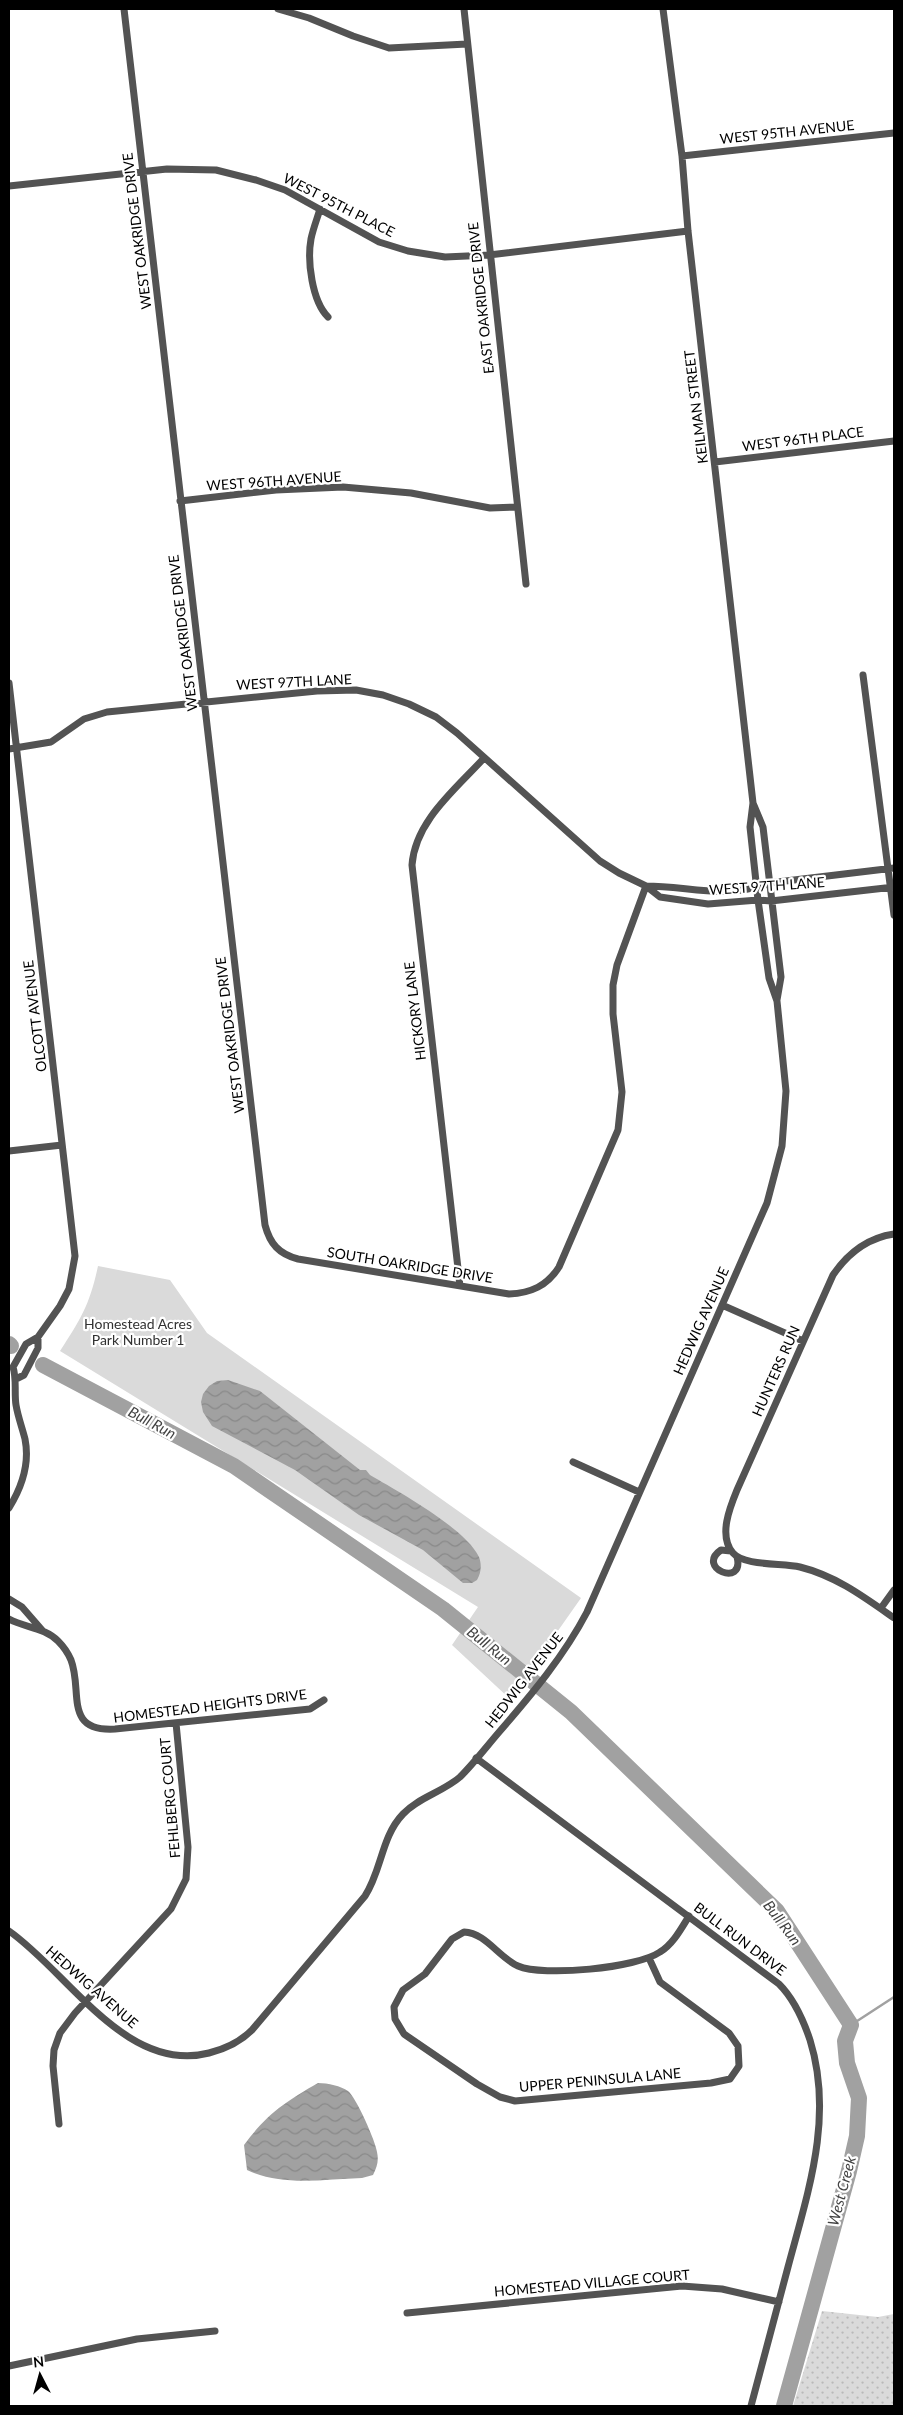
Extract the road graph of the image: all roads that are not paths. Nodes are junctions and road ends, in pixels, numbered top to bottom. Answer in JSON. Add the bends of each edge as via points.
{"nodes":[{"id":1,"x":124,"y":9,"type":"edge"},
{"id":2,"x":278,"y":9,"type":"edge"},
{"id":3,"x":464,"y":9,"type":"edge"},
{"id":4,"x":663,"y":9,"type":"edge"},
{"id":5,"x":467,"y":44,"type":"junction"},
{"id":6,"x":894,"y":133,"type":"edge"},
{"id":7,"x":682,"y":156,"type":"junction"},
{"id":8,"x":142,"y":171,"type":"junction"},
{"id":9,"x":9,"y":186,"type":"edge"},
{"id":10,"x":320,"y":209,"type":"junction"},
{"id":11,"x":688,"y":231,"type":"junction"},
{"id":12,"x":489,"y":255,"type":"junction"},
{"id":13,"x":328,"y":317,"type":"dead end"},
{"id":14,"x":894,"y":441,"type":"edge"},
{"id":15,"x":715,"y":462,"type":"junction"},
{"id":16,"x":180,"y":500,"type":"junction"},
{"id":17,"x":517,"y":507,"type":"junction"},
{"id":18,"x":526,"y":584,"type":"dead end"},
{"id":19,"x":864,"y":675,"type":"dead end"},
{"id":20,"x":9,"y":683,"type":"edge"},
{"id":21,"x":204,"y":701,"type":"junction"},
{"id":22,"x":13,"y":749,"type":"edge"},
{"id":23,"x":484,"y":758,"type":"junction"},
{"id":24,"x":754,"y":802,"type":"junction"},
{"id":25,"x":891,"y":868,"type":"edge"},
{"id":26,"x":769,"y":883,"type":"junction"},
{"id":27,"x":646,"y":886,"type":"junction"},
{"id":28,"x":757,"y":887,"type":"junction"},
{"id":29,"x":893,"y":887,"type":"edge"},
{"id":30,"x":758,"y":900,"type":"junction"},
{"id":31,"x":771,"y":901,"type":"junction"},
{"id":32,"x":894,"y":915,"type":"edge"},
{"id":33,"x":777,"y":1001,"type":"junction"},
{"id":34,"x":62,"y":1145,"type":"junction"},
{"id":35,"x":9,"y":1151,"type":"edge"},
{"id":36,"x":894,"y":1234,"type":"edge"},
{"id":37,"x":278,"y":1251,"type":"joint"},
{"id":38,"x":460,"y":1286,"type":"junction"},
{"id":39,"x":722,"y":1305,"type":"junction"},
{"id":40,"x":38,"y":1336,"type":"junction"},
{"id":41,"x":803,"y":1341,"type":"junction"},
{"id":42,"x":16,"y":1379,"type":"junction"},
{"id":43,"x":573,"y":1462,"type":"dead end"},
{"id":44,"x":639,"y":1492,"type":"junction"},
{"id":45,"x":9,"y":1508,"type":"edge"},
{"id":46,"x":731,"y":1551,"type":"junction"},
{"id":47,"x":737,"y":1556,"type":"junction"},
{"id":48,"x":894,"y":1590,"type":"edge"},
{"id":49,"x":9,"y":1599,"type":"edge"},
{"id":50,"x":881,"y":1608,"type":"junction"},
{"id":51,"x":894,"y":1618,"type":"edge"},
{"id":52,"x":9,"y":1619,"type":"edge"},
{"id":53,"x":42,"y":1630,"type":"junction"},
{"id":54,"x":324,"y":1700,"type":"dead end"},
{"id":55,"x":176,"y":1723,"type":"junction"},
{"id":56,"x":476,"y":1758,"type":"junction"},
{"id":57,"x":689,"y":1916,"type":"junction"},
{"id":58,"x":9,"y":1931,"type":"edge"},
{"id":59,"x":649,"y":1958,"type":"junction"},
{"id":60,"x":86,"y":2002,"type":"junction"},
{"id":61,"x":59,"y":2124,"type":"dead end"},
{"id":62,"x":779,"y":2302,"type":"junction"},
{"id":63,"x":407,"y":2314,"type":"dead end"},
{"id":64,"x":215,"y":2331,"type":"dead end"},
{"id":65,"x":9,"y":2366,"type":"edge"},
{"id":66,"x":751,"y":2406,"type":"edge"}],
"edges":[{"from":1,"to":8,"type":"street","name":"WEST OAKRIDGE DRIVE"},
{"from":2,"to":5,"type":"street","via":[[389,48]]},
{"from":3,"to":5,"type":"street","name":"EAST OAKRIDGE DRIVE"},
{"from":4,"to":7,"type":"street","name":"KEILMAN STREET"},
{"from":5,"to":12,"type":"street","name":"EAST OAKRIDGE DRIVE"},
{"from":6,"to":7,"type":"street","name":"WEST 95TH AVENUE"},
{"from":7,"to":11,"type":"street","name":"KEILMAN STREET"},
{"from":8,"to":9,"type":"street","name":"WEST 95TH PLACE"},
{"from":8,"to":10,"type":"street","name":"WEST 95TH PLACE","via":[[188,168],[227,172],[270,184]]},
{"from":8,"to":16,"type":"street","name":"WEST OAKRIDGE DRIVE"},
{"from":10,"to":12,"type":"street","name":"WEST 95TH PLACE","via":[[370,238],[403,250],[445,257]]},
{"from":10,"to":13,"type":"street","via":[[310,241],[310,256],[315,296]]},
{"from":11,"to":12,"type":"street","name":"WEST 95TH PLACE"},
{"from":11,"to":15,"type":"street","name":"KEILMAN STREET"},
{"from":12,"to":17,"type":"street","name":"EAST OAKRIDGE DRIVE"},
{"from":14,"to":15,"type":"street","name":"WEST 96TH PLACE"},
{"from":15,"to":24,"type":"street","name":"KEILMAN STREET"},
{"from":16,"to":17,"type":"street","name":"WEST 96TH AVENUE","via":[[276,490],[343,488],[411,492],[490,508]]},
{"from":16,"to":21,"type":"street","name":"WEST OAKRIDGE DRIVE"},
{"from":17,"to":18,"type":"street","name":"EAST OAKRIDGE DRIVE"},
{"from":19,"to":25,"type":"street"},
{"from":20,"to":22,"type":"street","name":"OLCOTT AVENUE"},
{"from":21,"to":22,"type":"street","name":"WEST 97TH LANE","via":[[99,713],[84,719],[51,742]]},
{"from":21,"to":23,"type":"street","name":"WEST 97TH LANE","via":[[331,690],[370,692],[409,704],[436,717]]},
{"from":21,"to":37,"type":"street","name":"WEST OAKRIDGE DRIVE","via":[[265,1225]]},
{"from":22,"to":34,"type":"street","name":"OLCOTT AVENUE"},
{"from":23,"to":27,"type":"street","name":"WEST 97TH LANE","via":[[600,860]]},
{"from":23,"to":38,"type":"street","name":"HICKORY LANE","via":[[425,825],[415,845],[412,865]]},
{"from":24,"to":26,"type":"street","name":"KEILMAN STREET","via":[[763,827]]},
{"from":24,"to":28,"type":"street","name":"KEILMAN STREET","via":[[750,827]]},
{"from":25,"to":26,"type":"street","name":"WEST 97TH LANE"},
{"from":25,"to":29,"type":"street"},
{"from":26,"to":28,"type":"street","name":"WEST 97TH LANE"},
{"from":26,"to":31,"type":"street","name":"KEILMAN STREET"},
{"from":27,"to":28,"type":"street","name":"WEST 97TH LANE","via":[[712,892]]},
{"from":27,"to":30,"type":"street","name":"WEST 97TH LANE","via":[[660,897],[685,902],[717,904]]},
{"from":27,"to":38,"type":"street","name":"SOUTH OAKRIDGE DRIVE","via":[[613,984],[622,1092],[618,1130],[560,1267],[539,1288],[526,1293],[509,1294]]},
{"from":28,"to":30,"type":"street","name":"KEILMAN STREET"},
{"from":29,"to":31,"type":"street","name":"WEST 97TH LANE"},
{"from":29,"to":32,"type":"street"},
{"from":30,"to":31,"type":"street","name":"WEST 97TH LANE"},
{"from":30,"to":33,"type":"street","name":"HEDWIG AVENUE","via":[[768,978]]},
{"from":31,"to":33,"type":"street","name":"HEDWIG AVENUE","via":[[781,977]]},
{"from":33,"to":39,"type":"street","name":"HEDWIG AVENUE","via":[[786,1091],[782,1146],[767,1203]]},
{"from":34,"to":35,"type":"street"},
{"from":34,"to":40,"type":"street","name":"OLCOTT AVENUE","via":[[74,1266],[65,1298]]},
{"from":36,"to":41,"type":"street","name":"HUNTERS RUN","via":[[866,1242],[845,1259],[828,1284]]},
{"from":37,"to":38,"type":"street","name":"SOUTH OAKRIDGE DRIVE","via":[[298,1259]]},
{"from":39,"to":41,"type":"street"},
{"from":39,"to":44,"type":"street","name":"HEDWIG AVENUE"},
{"from":40,"to":42,"type":"street","name":"OLCOTT AVENUE","via":[[38,1348],[24,1375]]},
{"from":40,"to":42,"type":"street","name":"OLCOTT AVENUE","via":[[26,1344],[16,1360],[13,1367]]},
{"from":41,"to":46,"type":"street","name":"HUNTERS RUN","via":[[733,1500],[726,1536]]},
{"from":42,"to":45,"type":"street","name":"OLCOTT AVENUE","via":[[15,1398],[25,1440],[26,1460],[19,1491]]},
{"from":43,"to":44,"type":"street"},
{"from":44,"to":56,"type":"street","name":"HEDWIG AVENUE","via":[[580,1626],[545,1677]]},
{"from":46,"to":47,"type":"street"},
{"from":46,"to":47,"type":"street","via":[[721,1550],[715,1556],[714,1564],[718,1571],[734,1571],[738,1564]]},
{"from":47,"to":50,"type":"street","via":[[819,1573],[855,1590]]},
{"from":48,"to":50,"type":"street"},
{"from":49,"to":53,"type":"street","name":"HOMESTEAD HEIGHTS DRIVE","via":[[22,1607]]},
{"from":50,"to":51,"type":"street"},
{"from":52,"to":53,"type":"street","name":"HOMESTEAD HEIGHTS DRIVE"},
{"from":53,"to":55,"type":"street","name":"HOMESTEAD HEIGHTS DRIVE","via":[[58,1641],[68,1655],[80,1715],[89,1725],[109,1730]]},
{"from":54,"to":55,"type":"street","name":"HOMESTEAD HEIGHTS DRIVE","via":[[310,1709]]},
{"from":55,"to":60,"type":"street","name":"FEHLBERG COURT","via":[[188,1847],[184,1887],[171,1909]]},
{"from":56,"to":57,"type":"street","name":"BULL RUN DRIVE"},
{"from":56,"to":60,"type":"street","name":"HEDWIG AVENUE","via":[[458,1778],[424,1797],[403,1814],[388,1837],[378,1872],[365,1896],[244,2038],[222,2049],[195,2056],[162,2053],[128,2037]]},
{"from":57,"to":59,"type":"street","via":[[668,1946]]},
{"from":57,"to":62,"type":"street","name":"BULL RUN DRIVE","via":[[786,1991],[803,2022],[816,2059],[820,2095],[818,2145]]},
{"from":58,"to":60,"type":"street","name":"HEDWIG AVENUE"},
{"from":59,"to":59,"type":"street","name":"UPPER PENINSULA LANE","via":[[660,1982],[733,2037],[740,2058],[737,2072],[725,2081],[515,2101],[485,2089],[404,2034],[395,2019],[394,2007],[402,1990],[425,1974],[452,1939],[464,1932],[476,1934],[508,1961],[534,1971],[623,1965]]},
{"from":60,"to":61,"type":"street","name":"FEHLBERG COURT","via":[[64,2026],[54,2050]]},
{"from":62,"to":63,"type":"street","name":"HOMESTEAD VILLAGE COURT","via":[[722,2289],[682,2286]]},
{"from":62,"to":66,"type":"street","name":"BULL RUN DRIVE"},
{"from":64,"to":65,"type":"street","via":[[137,2339]]}]}
